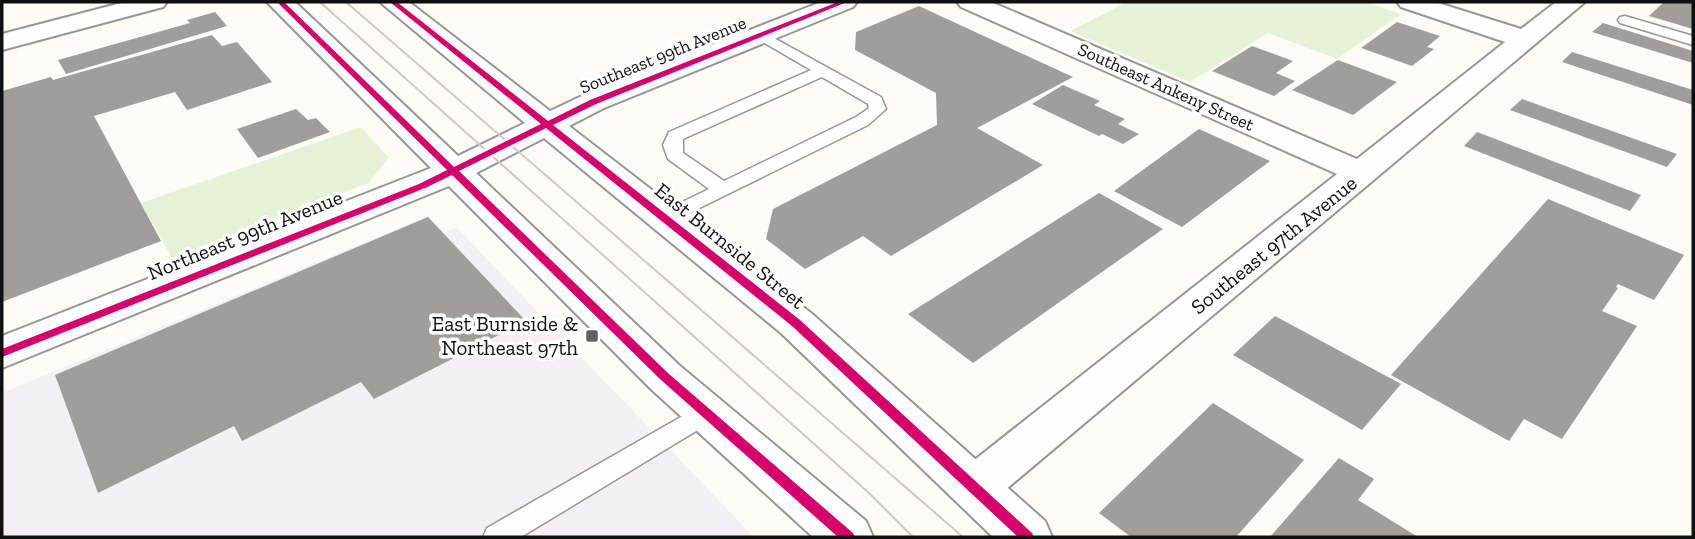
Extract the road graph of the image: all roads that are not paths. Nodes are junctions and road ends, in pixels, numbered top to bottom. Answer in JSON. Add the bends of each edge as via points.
{"nodes":[{"id":1,"x":154,"y":2,"type":"edge"},
{"id":2,"x":281,"y":2,"type":"edge"},
{"id":3,"x":393,"y":2,"type":"edge"},
{"id":4,"x":844,"y":2,"type":"edge"},
{"id":5,"x":970,"y":2,"type":"edge"},
{"id":6,"x":1410,"y":2,"type":"edge"},
{"id":7,"x":1572,"y":2,"type":"edge"},
{"id":8,"x":1625,"y":20,"type":"dead end"},
{"id":9,"x":761,"y":34,"type":"junction"},
{"id":10,"x":1526,"y":40,"type":"junction"},
{"id":11,"x":2,"y":41,"type":"edge"},
{"id":12,"x":1693,"y":41,"type":"edge"},
{"id":13,"x":823,"y":71,"type":"junction"},
{"id":14,"x":546,"y":124,"type":"junction"},
{"id":15,"x":499,"y":148,"type":"joint"},
{"id":16,"x":453,"y":171,"type":"junction"},
{"id":17,"x":1362,"y":173,"type":"junction"},
{"id":18,"x":722,"y":189,"type":"junction"},
{"id":19,"x":664,"y":218,"type":"junction"},
{"id":20,"x":2,"y":353,"type":"edge"},
{"id":21,"x":707,"y":412,"type":"junction"},
{"id":22,"x":975,"y":487,"type":"junction"},
{"id":23,"x":497,"y":537,"type":"edge"},
{"id":24,"x":848,"y":537,"type":"edge"},
{"id":25,"x":1027,"y":537,"type":"edge"}],
"edges":[{"from":1,"to":11,"type":"street"},
{"from":2,"to":16,"type":"street"},
{"from":3,"to":14,"type":"street","name":"East Burnside Street"},
{"from":4,"to":9,"type":"street","name":"Southeast 99th Avenue"},
{"from":5,"to":17,"type":"street","name":"Southeast Ankeny Street"},
{"from":6,"to":10,"type":"street"},
{"from":7,"to":10,"type":"street","name":"Southeast 97th Avenue"},
{"from":8,"to":12,"type":"lane"},
{"from":9,"to":13,"type":"lane"},
{"from":9,"to":14,"type":"street","name":"Southeast 99th Avenue"},
{"from":10,"to":17,"type":"street","name":"Southeast 97th Avenue"},
{"from":13,"to":18,"type":"lane","via":[[675,136],[674,155]]},
{"from":13,"to":18,"type":"lane","via":[[874,101],[878,109]]},
{"from":14,"to":15,"type":"street","name":"Southeast 99th Avenue"},
{"from":14,"to":19,"type":"street","name":"East Burnside Street"},
{"from":15,"to":16,"type":"street","name":"Northeast 99th Avenue"},
{"from":16,"to":20,"type":"street","name":"Northeast 99th Avenue"},
{"from":16,"to":21,"type":"street","via":[[665,377]]},
{"from":17,"to":22,"type":"street","name":"Southeast 97th Avenue"},
{"from":18,"to":19,"type":"lane"},
{"from":19,"to":22,"type":"street","name":"East Burnside Street","via":[[796,323]]},
{"from":21,"to":23,"type":"lane"},
{"from":21,"to":24,"type":"street"},
{"from":22,"to":25,"type":"street","name":"East Burnside Street"}]}
